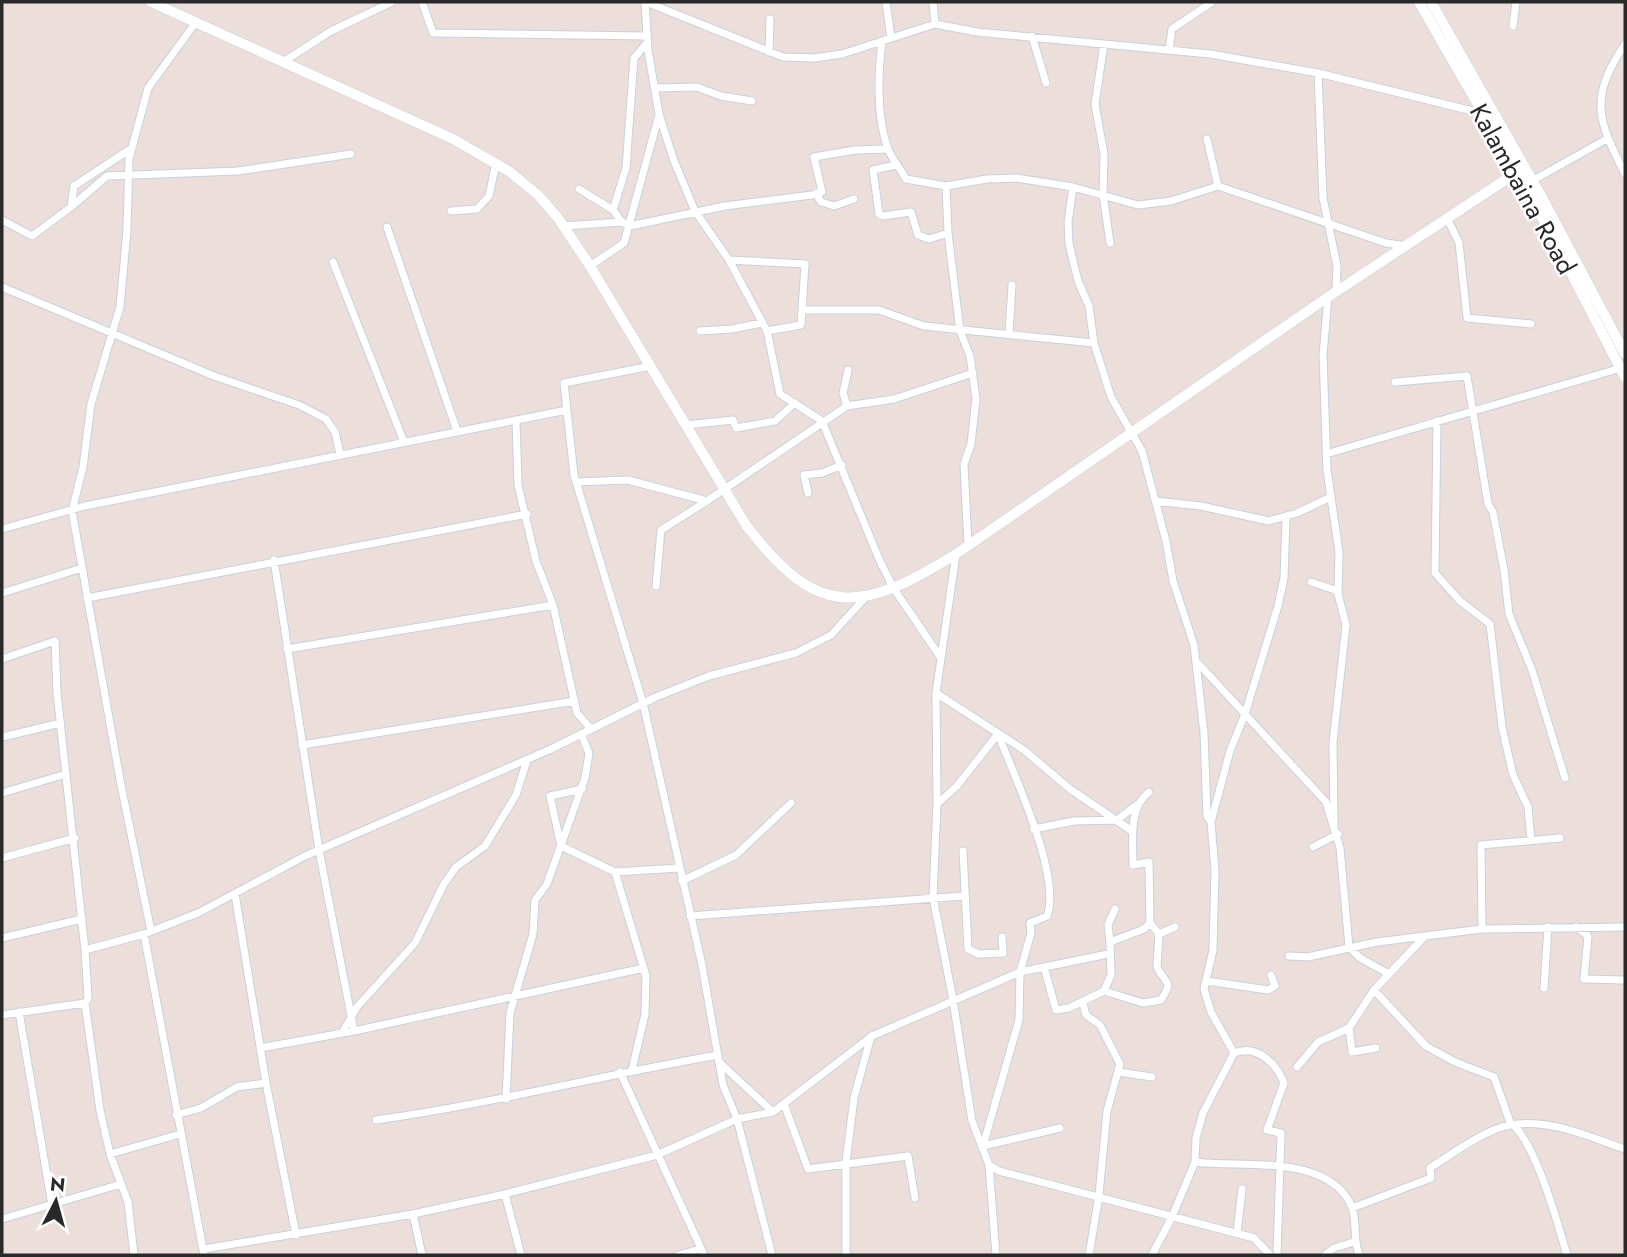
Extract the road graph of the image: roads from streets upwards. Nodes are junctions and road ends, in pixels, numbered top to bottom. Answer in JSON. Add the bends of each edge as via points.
{"nodes":[{"id":1,"x":151,"y":2,"type":"edge"},
{"id":2,"x":392,"y":2,"type":"edge"},
{"id":3,"x":422,"y":2,"type":"edge"},
{"id":4,"x":646,"y":2,"type":"edge"},
{"id":5,"x":886,"y":2,"type":"edge"},
{"id":6,"x":933,"y":2,"type":"edge"},
{"id":7,"x":1212,"y":2,"type":"edge"},
{"id":8,"x":1419,"y":2,"type":"edge"},
{"id":9,"x":1431,"y":2,"type":"edge"},
{"id":10,"x":1516,"y":2,"type":"edge"},
{"id":11,"x":770,"y":19,"type":"dead end"},
{"id":12,"x":195,"y":22,"type":"junction"},
{"id":13,"x":935,"y":24,"type":"junction"},
{"id":14,"x":1513,"y":26,"type":"dead end"},
{"id":15,"x":1032,"y":36,"type":"junction"},
{"id":16,"x":891,"y":37,"type":"junction"},
{"id":17,"x":647,"y":39,"type":"junction"},
{"id":18,"x":883,"y":41,"type":"junction"},
{"id":19,"x":1104,"y":44,"type":"junction"},
{"id":20,"x":1625,"y":44,"type":"edge"},
{"id":21,"x":1169,"y":50,"type":"junction"},
{"id":22,"x":769,"y":52,"type":"junction"},
{"id":23,"x":283,"y":62,"type":"junction"},
{"id":24,"x":1318,"y":73,"type":"junction"},
{"id":25,"x":1046,"y":83,"type":"dead end"},
{"id":26,"x":657,"y":88,"type":"junction"},
{"id":27,"x":752,"y":101,"type":"dead end"},
{"id":28,"x":1480,"y":113,"type":"junction"},
{"id":29,"x":659,"y":114,"type":"junction"},
{"id":30,"x":1207,"y":139,"type":"dead end"},
{"id":31,"x":1607,"y":139,"type":"junction"},
{"id":32,"x":132,"y":147,"type":"junction"},
{"id":33,"x":888,"y":149,"type":"junction"},
{"id":34,"x":351,"y":154,"type":"dead end"},
{"id":35,"x":496,"y":163,"type":"junction"},
{"id":36,"x":896,"y":164,"type":"junction"},
{"id":37,"x":1520,"y":170,"type":"junction"},
{"id":38,"x":1625,"y":174,"type":"edge"},
{"id":39,"x":129,"y":176,"type":"junction"},
{"id":40,"x":1528,"y":183,"type":"junction"},
{"id":41,"x":946,"y":186,"type":"junction"},
{"id":42,"x":1218,"y":186,"type":"junction"},
{"id":43,"x":1073,"y":187,"type":"junction"},
{"id":44,"x":579,"y":189,"type":"dead end"},
{"id":45,"x":816,"y":193,"type":"junction"},
{"id":46,"x":1103,"y":194,"type":"junction"},
{"id":47,"x":854,"y":199,"type":"dead end"},
{"id":48,"x":71,"y":207,"type":"junction"},
{"id":49,"x":613,"y":210,"type":"junction"},
{"id":50,"x":451,"y":211,"type":"dead end"},
{"id":51,"x":695,"y":211,"type":"junction"},
{"id":52,"x":2,"y":220,"type":"edge"},
{"id":53,"x":1448,"y":220,"type":"junction"},
{"id":54,"x":622,"y":222,"type":"junction"},
{"id":55,"x":1329,"y":222,"type":"junction"},
{"id":56,"x":563,"y":226,"type":"junction"},
{"id":57,"x":630,"y":226,"type":"junction"},
{"id":58,"x":387,"y":227,"type":"dead end"},
{"id":59,"x":948,"y":233,"type":"junction"},
{"id":60,"x":1110,"y":243,"type":"dead end"},
{"id":61,"x":1408,"y":246,"type":"junction"},
{"id":62,"x":729,"y":260,"type":"junction"},
{"id":63,"x":333,"y":262,"type":"dead end"},
{"id":64,"x":590,"y":265,"type":"junction"},
{"id":65,"x":1012,"y":285,"type":"dead end"},
{"id":66,"x":2,"y":287,"type":"edge"},
{"id":67,"x":1332,"y":295,"type":"junction"},
{"id":68,"x":802,"y":310,"type":"junction"},
{"id":69,"x":762,"y":323,"type":"junction"},
{"id":70,"x":1531,"y":324,"type":"dead end"},
{"id":71,"x":700,"y":331,"type":"dead end"},
{"id":72,"x":767,"y":331,"type":"junction"},
{"id":73,"x":960,"y":331,"type":"junction"},
{"id":74,"x":112,"y":333,"type":"junction"},
{"id":75,"x":1009,"y":334,"type":"junction"},
{"id":76,"x":1094,"y":343,"type":"junction"},
{"id":77,"x":1624,"y":349,"type":"edge"},
{"id":78,"x":650,"y":366,"type":"junction"},
{"id":79,"x":848,"y":370,"type":"dead end"},
{"id":80,"x":1623,"y":372,"type":"edge"},
{"id":81,"x":973,"y":373,"type":"junction"},
{"id":82,"x":1395,"y":382,"type":"dead end"},
{"id":83,"x":795,"y":403,"type":"junction"},
{"id":84,"x":846,"y":406,"type":"junction"},
{"id":85,"x":567,"y":410,"type":"junction"},
{"id":86,"x":1473,"y":411,"type":"junction"},
{"id":87,"x":516,"y":420,"type":"junction"},
{"id":88,"x":822,"y":421,"type":"junction"},
{"id":89,"x":1437,"y":421,"type":"junction"},
{"id":90,"x":686,"y":425,"type":"junction"},
{"id":91,"x":457,"y":431,"type":"junction"},
{"id":92,"x":1133,"y":433,"type":"junction"},
{"id":93,"x":404,"y":442,"type":"junction"},
{"id":94,"x":340,"y":454,"type":"junction"},
{"id":95,"x":1326,"y":454,"type":"junction"},
{"id":96,"x":842,"y":465,"type":"junction"},
{"id":97,"x":577,"y":482,"type":"junction"},
{"id":98,"x":725,"y":490,"type":"junction"},
{"id":99,"x":808,"y":494,"type":"dead end"},
{"id":100,"x":1331,"y":497,"type":"junction"},
{"id":101,"x":707,"y":501,"type":"junction"},
{"id":102,"x":1155,"y":501,"type":"junction"},
{"id":103,"x":72,"y":511,"type":"junction"},
{"id":104,"x":527,"y":514,"type":"junction"},
{"id":105,"x":1286,"y":517,"type":"junction"},
{"id":106,"x":2,"y":529,"type":"edge"},
{"id":107,"x":968,"y":545,"type":"junction"},
{"id":108,"x":956,"y":554,"type":"junction"},
{"id":109,"x":274,"y":561,"type":"junction"},
{"id":110,"x":82,"y":568,"type":"junction"},
{"id":111,"x":1311,"y":582,"type":"dead end"},
{"id":112,"x":656,"y":586,"type":"dead end"},
{"id":113,"x":894,"y":589,"type":"junction"},
{"id":114,"x":1338,"y":591,"type":"junction"},
{"id":115,"x":2,"y":593,"type":"edge"},
{"id":116,"x":87,"y":598,"type":"junction"},
{"id":117,"x":866,"y":598,"type":"junction"},
{"id":118,"x":553,"y":605,"type":"junction"},
{"id":119,"x":287,"y":649,"type":"junction"},
{"id":120,"x":941,"y":658,"type":"junction"},
{"id":121,"x":2,"y":659,"type":"edge"},
{"id":122,"x":1197,"y":662,"type":"junction"},
{"id":123,"x":936,"y":693,"type":"junction"},
{"id":124,"x":575,"y":701,"type":"junction"},
{"id":125,"x":643,"y":703,"type":"junction"},
{"id":126,"x":1245,"y":714,"type":"junction"},
{"id":127,"x":61,"y":723,"type":"junction"},
{"id":128,"x":591,"y":729,"type":"junction"},
{"id":129,"x":581,"y":734,"type":"junction"},
{"id":130,"x":998,"y":734,"type":"junction"},
{"id":131,"x":2,"y":737,"type":"edge"},
{"id":132,"x":303,"y":745,"type":"junction"},
{"id":133,"x":527,"y":760,"type":"junction"},
{"id":134,"x":66,"y":774,"type":"junction"},
{"id":135,"x":1565,"y":778,"type":"dead end"},
{"id":136,"x":582,"y":789,"type":"junction"},
{"id":137,"x":1149,"y":792,"type":"dead end"},
{"id":138,"x":2,"y":793,"type":"edge"},
{"id":139,"x":791,"y":803,"type":"dead end"},
{"id":140,"x":937,"y":804,"type":"junction"},
{"id":141,"x":1138,"y":804,"type":"junction"},
{"id":142,"x":1117,"y":820,"type":"junction"},
{"id":143,"x":1211,"y":822,"type":"junction"},
{"id":144,"x":1334,"y":824,"type":"junction"},
{"id":145,"x":1034,"y":829,"type":"junction"},
{"id":146,"x":1132,"y":831,"type":"junction"},
{"id":147,"x":1338,"y":834,"type":"junction"},
{"id":148,"x":75,"y":838,"type":"junction"},
{"id":149,"x":1560,"y":838,"type":"dead end"},
{"id":150,"x":1531,"y":840,"type":"junction"},
{"id":151,"x":561,"y":846,"type":"junction"},
{"id":152,"x":1313,"y":847,"type":"dead end"},
{"id":153,"x":319,"y":850,"type":"junction"},
{"id":154,"x":963,"y":852,"type":"dead end"},
{"id":155,"x":2,"y":858,"type":"edge"},
{"id":156,"x":679,"y":868,"type":"junction"},
{"id":157,"x":615,"y":872,"type":"junction"},
{"id":158,"x":682,"y":881,"type":"junction"},
{"id":159,"x":234,"y":894,"type":"junction"},
{"id":160,"x":964,"y":896,"type":"junction"},
{"id":161,"x":933,"y":900,"type":"junction"},
{"id":162,"x":1115,"y":909,"type":"dead end"},
{"id":163,"x":690,"y":916,"type":"junction"},
{"id":164,"x":82,"y":919,"type":"junction"},
{"id":165,"x":1150,"y":923,"type":"junction"},
{"id":166,"x":1175,"y":927,"type":"dead end"},
{"id":167,"x":1548,"y":927,"type":"junction"},
{"id":168,"x":1575,"y":927,"type":"junction"},
{"id":169,"x":1625,"y":927,"type":"edge"},
{"id":170,"x":1482,"y":929,"type":"junction"},
{"id":171,"x":147,"y":932,"type":"junction"},
{"id":172,"x":1159,"y":934,"type":"junction"},
{"id":173,"x":1424,"y":936,"type":"junction"},
{"id":174,"x":1002,"y":937,"type":"dead end"},
{"id":175,"x":2,"y":938,"type":"edge"},
{"id":176,"x":1110,"y":942,"type":"junction"},
{"id":177,"x":1349,"y":947,"type":"junction"},
{"id":178,"x":85,"y":950,"type":"junction"},
{"id":179,"x":1108,"y":954,"type":"junction"},
{"id":180,"x":1289,"y":956,"type":"dead end"},
{"id":181,"x":1044,"y":967,"type":"junction"},
{"id":182,"x":644,"y":968,"type":"junction"},
{"id":183,"x":1020,"y":972,"type":"junction"},
{"id":184,"x":1389,"y":974,"type":"junction"},
{"id":185,"x":1271,"y":975,"type":"dead end"},
{"id":186,"x":1625,"y":980,"type":"edge"},
{"id":187,"x":1207,"y":981,"type":"junction"},
{"id":188,"x":1544,"y":988,"type":"dead end"},
{"id":189,"x":1374,"y":990,"type":"junction"},
{"id":190,"x":1104,"y":991,"type":"junction"},
{"id":191,"x":513,"y":996,"type":"junction"},
{"id":192,"x":953,"y":1000,"type":"junction"},
{"id":193,"x":85,"y":1003,"type":"junction"},
{"id":194,"x":1083,"y":1003,"type":"junction"},
{"id":195,"x":19,"y":1012,"type":"junction"},
{"id":196,"x":2,"y":1015,"type":"edge"},
{"id":197,"x":352,"y":1017,"type":"junction"},
{"id":198,"x":1349,"y":1028,"type":"junction"},
{"id":199,"x":354,"y":1031,"type":"junction"},
{"id":200,"x":342,"y":1033,"type":"junction"},
{"id":201,"x":872,"y":1036,"type":"junction"},
{"id":202,"x":260,"y":1048,"type":"junction"},
{"id":203,"x":1376,"y":1048,"type":"dead end"},
{"id":204,"x":1234,"y":1053,"type":"junction"},
{"id":205,"x":718,"y":1058,"type":"junction"},
{"id":206,"x":1297,"y":1066,"type":"dead end"},
{"id":207,"x":632,"y":1070,"type":"junction"},
{"id":208,"x":620,"y":1072,"type":"junction"},
{"id":209,"x":1118,"y":1072,"type":"junction"},
{"id":210,"x":1152,"y":1077,"type":"dead end"},
{"id":211,"x":266,"y":1083,"type":"junction"},
{"id":212,"x":506,"y":1099,"type":"junction"},
{"id":213,"x":784,"y":1104,"type":"junction"},
{"id":214,"x":773,"y":1112,"type":"junction"},
{"id":215,"x":176,"y":1115,"type":"junction"},
{"id":216,"x":737,"y":1119,"type":"junction"},
{"id":217,"x":376,"y":1120,"type":"dead end"},
{"id":218,"x":1512,"y":1125,"type":"junction"},
{"id":219,"x":1060,"y":1128,"type":"dead end"},
{"id":220,"x":180,"y":1134,"type":"junction"},
{"id":221,"x":983,"y":1146,"type":"junction"},
{"id":222,"x":1625,"y":1149,"type":"edge"},
{"id":223,"x":110,"y":1154,"type":"junction"},
{"id":224,"x":657,"y":1156,"type":"junction"},
{"id":225,"x":1195,"y":1161,"type":"junction"},
{"id":226,"x":846,"y":1164,"type":"junction"},
{"id":227,"x":989,"y":1165,"type":"junction"},
{"id":228,"x":1282,"y":1167,"type":"junction"},
{"id":229,"x":121,"y":1184,"type":"junction"},
{"id":230,"x":1242,"y":1189,"type":"dead end"},
{"id":231,"x":505,"y":1194,"type":"junction"},
{"id":232,"x":1099,"y":1195,"type":"junction"},
{"id":233,"x":915,"y":1198,"type":"dead end"},
{"id":234,"x":52,"y":1205,"type":"junction"},
{"id":235,"x":1352,"y":1208,"type":"junction"},
{"id":236,"x":413,"y":1214,"type":"junction"},
{"id":237,"x":1172,"y":1217,"type":"junction"},
{"id":238,"x":2,"y":1219,"type":"edge"},
{"id":239,"x":1237,"y":1233,"type":"junction"},
{"id":240,"x":296,"y":1235,"type":"junction"},
{"id":241,"x":1354,"y":1242,"type":"junction"},
{"id":242,"x":204,"y":1252,"type":"edge"},
{"id":243,"x":702,"y":1252,"type":"edge"},
{"id":244,"x":133,"y":1255,"type":"edge"},
{"id":245,"x":422,"y":1255,"type":"edge"},
{"id":246,"x":521,"y":1255,"type":"edge"},
{"id":247,"x":679,"y":1255,"type":"edge"},
{"id":248,"x":772,"y":1255,"type":"edge"},
{"id":249,"x":846,"y":1255,"type":"edge"},
{"id":250,"x":996,"y":1255,"type":"edge"},
{"id":251,"x":1089,"y":1255,"type":"edge"},
{"id":252,"x":1152,"y":1255,"type":"edge"},
{"id":253,"x":1270,"y":1255,"type":"edge"},
{"id":254,"x":1277,"y":1255,"type":"edge"},
{"id":255,"x":1325,"y":1255,"type":"edge"},
{"id":256,"x":1359,"y":1255,"type":"edge"},
{"id":257,"x":1567,"y":1255,"type":"edge"}],
"edges":[{"from":1,"to":12,"type":"street"},
{"from":2,"to":23,"type":"street","via":[[331,31]]},
{"from":3,"to":17,"type":"street","via":[[433,33]]},
{"from":4,"to":17,"type":"street"},
{"from":4,"to":22,"type":"street"},
{"from":5,"to":16,"type":"street"},
{"from":6,"to":13,"type":"street"},
{"from":7,"to":21,"type":"street","via":[[1172,29]]},
{"from":8,"to":28,"type":"street","name":"Kalambaina Road"},
{"from":9,"to":37,"type":"street"},
{"from":10,"to":14,"type":"street"},
{"from":11,"to":22,"type":"street"},
{"from":12,"to":23,"type":"street"},
{"from":12,"to":32,"type":"street","via":[[148,88]]},
{"from":13,"to":15,"type":"street"},
{"from":13,"to":16,"type":"street"},
{"from":15,"to":19,"type":"street"},
{"from":15,"to":25,"type":"street"},
{"from":16,"to":18,"type":"street"},
{"from":17,"to":26,"type":"street"},
{"from":17,"to":49,"type":"street","via":[[634,58],[626,168]]},
{"from":18,"to":22,"type":"street","via":[[814,58]]},
{"from":18,"to":33,"type":"street","via":[[880,86]]},
{"from":19,"to":21,"type":"street"},
{"from":19,"to":46,"type":"street","via":[[1095,104],[1104,154]]},
{"from":20,"to":31,"type":"street","via":[[1601,90]]},
{"from":21,"to":24,"type":"street"},
{"from":23,"to":35,"type":"street"},
{"from":24,"to":28,"type":"street"},
{"from":24,"to":55,"type":"street","via":[[1323,198]]},
{"from":26,"to":27,"type":"street","via":[[697,87]]},
{"from":26,"to":29,"type":"street"},
{"from":28,"to":37,"type":"street","name":"Kalambaina Road"},
{"from":29,"to":51,"type":"street"},
{"from":29,"to":57,"type":"street"},
{"from":30,"to":42,"type":"street"},
{"from":31,"to":38,"type":"street"},
{"from":31,"to":40,"type":"street"},
{"from":32,"to":39,"type":"street"},
{"from":32,"to":48,"type":"street","via":[[74,186]]},
{"from":33,"to":36,"type":"street"},
{"from":33,"to":45,"type":"street","via":[[814,157],[822,192]]},
{"from":34,"to":39,"type":"street","via":[[238,171]]},
{"from":35,"to":50,"type":"street","via":[[489,196],[477,209]]},
{"from":35,"to":56,"type":"street","via":[[538,195]]},
{"from":36,"to":41,"type":"street","via":[[906,179]]},
{"from":36,"to":59,"type":"street","via":[[873,170],[879,214],[911,212],[918,235],[929,239]]},
{"from":37,"to":40,"type":"street","name":"Kalambaina Road"},
{"from":37,"to":53,"type":"street"},
{"from":39,"to":48,"type":"street","via":[[107,176]]},
{"from":39,"to":74,"type":"street","via":[[120,307]]},
{"from":40,"to":77,"type":"street"},
{"from":40,"to":80,"type":"street","name":"Kalambaina Road"},
{"from":41,"to":43,"type":"street","via":[[1016,178]]},
{"from":41,"to":59,"type":"street"},
{"from":42,"to":46,"type":"street","via":[[1171,201],[1138,205]]},
{"from":42,"to":55,"type":"street"},
{"from":43,"to":46,"type":"street"},
{"from":43,"to":76,"type":"street","via":[[1069,244],[1089,306]]},
{"from":44,"to":49,"type":"street"},
{"from":45,"to":47,"type":"street","via":[[821,202],[834,206]]},
{"from":45,"to":51,"type":"street"},
{"from":46,"to":60,"type":"street"},
{"from":48,"to":52,"type":"street","via":[[32,236]]},
{"from":49,"to":54,"type":"street"},
{"from":51,"to":57,"type":"street"},
{"from":51,"to":62,"type":"street"},
{"from":53,"to":61,"type":"street"},
{"from":53,"to":70,"type":"street","via":[[1459,243],[1466,318]]},
{"from":54,"to":56,"type":"street"},
{"from":54,"to":57,"type":"street"},
{"from":55,"to":61,"type":"street","via":[[1386,243]]},
{"from":55,"to":67,"type":"street","via":[[1337,266]]},
{"from":56,"to":64,"type":"street"},
{"from":57,"to":64,"type":"street","via":[[624,243]]},
{"from":58,"to":91,"type":"street"},
{"from":59,"to":73,"type":"street"},
{"from":61,"to":67,"type":"street"},
{"from":62,"to":68,"type":"street","via":[[805,264]]},
{"from":62,"to":69,"type":"street"},
{"from":63,"to":93,"type":"street"},
{"from":64,"to":78,"type":"street"},
{"from":65,"to":75,"type":"street"},
{"from":66,"to":74,"type":"street"},
{"from":67,"to":92,"type":"street"},
{"from":67,"to":95,"type":"street","via":[[1322,355]]},
{"from":68,"to":72,"type":"street","via":[[798,327]]},
{"from":68,"to":73,"type":"street","via":[[879,310],[923,326]]},
{"from":69,"to":71,"type":"street"},
{"from":69,"to":72,"type":"street"},
{"from":72,"to":83,"type":"street","via":[[780,394]]},
{"from":73,"to":75,"type":"street"},
{"from":73,"to":81,"type":"street"},
{"from":74,"to":94,"type":"street","via":[[326,419],[335,432]]},
{"from":74,"to":103,"type":"street","via":[[91,404]]},
{"from":75,"to":76,"type":"street"},
{"from":76,"to":92,"type":"street","via":[[1111,397]]},
{"from":78,"to":85,"type":"street","via":[[565,383]]},
{"from":78,"to":90,"type":"street"},
{"from":79,"to":84,"type":"street","via":[[843,393]]},
{"from":80,"to":86,"type":"street"},
{"from":81,"to":84,"type":"street","via":[[894,399]]},
{"from":81,"to":107,"type":"street","via":[[976,399],[963,492]]},
{"from":82,"to":86,"type":"street","via":[[1467,376]]},
{"from":83,"to":88,"type":"street"},
{"from":83,"to":90,"type":"street","via":[[775,421],[736,428],[733,420]]},
{"from":84,"to":88,"type":"street"},
{"from":85,"to":87,"type":"street"},
{"from":85,"to":97,"type":"street"},
{"from":86,"to":89,"type":"street"},
{"from":86,"to":135,"type":"street","via":[[1509,614],[1532,670]]},
{"from":87,"to":91,"type":"street"},
{"from":87,"to":104,"type":"street","via":[[518,485]]},
{"from":88,"to":96,"type":"street"},
{"from":88,"to":98,"type":"street"},
{"from":89,"to":95,"type":"street"},
{"from":89,"to":150,"type":"street","via":[[1434,573],[1490,624],[1502,726],[1513,775],[1528,807]]},
{"from":90,"to":98,"type":"street"},
{"from":91,"to":93,"type":"street"},
{"from":92,"to":102,"type":"street"},
{"from":92,"to":107,"type":"street"},
{"from":93,"to":94,"type":"street"},
{"from":94,"to":103,"type":"street"},
{"from":95,"to":100,"type":"street"},
{"from":96,"to":99,"type":"street","via":[[804,475]]},
{"from":96,"to":113,"type":"street"},
{"from":97,"to":101,"type":"street","via":[[628,480]]},
{"from":97,"to":125,"type":"street"},
{"from":98,"to":101,"type":"street"},
{"from":98,"to":117,"type":"street","via":[[772,559],[797,580],[828,593]]},
{"from":100,"to":105,"type":"street"},
{"from":100,"to":114,"type":"street","via":[[1339,552]]},
{"from":101,"to":112,"type":"street","via":[[661,530]]},
{"from":102,"to":105,"type":"street","via":[[1269,521]]},
{"from":102,"to":122,"type":"street"},
{"from":103,"to":106,"type":"street"},
{"from":103,"to":110,"type":"street"},
{"from":104,"to":109,"type":"street"},
{"from":104,"to":118,"type":"street","via":[[536,561]]},
{"from":105,"to":126,"type":"street","via":[[1284,578]]},
{"from":107,"to":108,"type":"street"},
{"from":108,"to":113,"type":"street"},
{"from":108,"to":120,"type":"street"},
{"from":109,"to":116,"type":"street"},
{"from":109,"to":119,"type":"street"},
{"from":110,"to":115,"type":"street"},
{"from":110,"to":116,"type":"street"},
{"from":111,"to":114,"type":"street"},
{"from":113,"to":117,"type":"street"},
{"from":113,"to":120,"type":"street"},
{"from":114,"to":144,"type":"street","via":[[1346,625],[1332,750]]},
{"from":116,"to":171,"type":"street"},
{"from":117,"to":125,"type":"street","via":[[831,635],[796,653],[709,676]]},
{"from":118,"to":119,"type":"street"},
{"from":118,"to":124,"type":"street"},
{"from":119,"to":132,"type":"street"},
{"from":120,"to":123,"type":"street"},
{"from":121,"to":127,"type":"street","via":[[55,641]]},
{"from":122,"to":126,"type":"street"},
{"from":122,"to":143,"type":"street"},
{"from":123,"to":130,"type":"street"},
{"from":123,"to":140,"type":"street"},
{"from":124,"to":128,"type":"street","via":[[577,713]]},
{"from":124,"to":132,"type":"street"},
{"from":125,"to":128,"type":"street"},
{"from":125,"to":156,"type":"street"},
{"from":126,"to":143,"type":"street"},
{"from":126,"to":144,"type":"street","via":[[1326,802]]},
{"from":127,"to":131,"type":"street"},
{"from":127,"to":134,"type":"street"},
{"from":128,"to":129,"type":"street"},
{"from":129,"to":133,"type":"street"},
{"from":129,"to":136,"type":"street","via":[[589,753]]},
{"from":130,"to":140,"type":"street"},
{"from":130,"to":142,"type":"street"},
{"from":130,"to":145,"type":"street"},
{"from":132,"to":153,"type":"street"},
{"from":133,"to":153,"type":"street"},
{"from":133,"to":197,"type":"street","via":[[516,795],[485,846],[456,867],[415,943]]},
{"from":134,"to":138,"type":"street"},
{"from":134,"to":148,"type":"street"},
{"from":136,"to":151,"type":"street"},
{"from":136,"to":151,"type":"street","via":[[550,796]]},
{"from":137,"to":141,"type":"street"},
{"from":139,"to":158,"type":"street","via":[[736,855]]},
{"from":140,"to":161,"type":"street"},
{"from":141,"to":142,"type":"street"},
{"from":141,"to":146,"type":"street"},
{"from":142,"to":145,"type":"street","via":[[1074,821]]},
{"from":142,"to":146,"type":"street"},
{"from":143,"to":187,"type":"street","via":[[1213,950]]},
{"from":144,"to":147,"type":"street"},
{"from":145,"to":183,"type":"street","via":[[1051,904],[1046,916],[1030,923]]},
{"from":146,"to":165,"type":"street","via":[[1133,864],[1149,862]]},
{"from":147,"to":152,"type":"street"},
{"from":147,"to":177,"type":"street"},
{"from":148,"to":155,"type":"street"},
{"from":148,"to":164,"type":"street"},
{"from":149,"to":150,"type":"street"},
{"from":150,"to":170,"type":"street","via":[[1481,845]]},
{"from":151,"to":157,"type":"street"},
{"from":151,"to":191,"type":"street","via":[[547,884],[535,900],[533,934]]},
{"from":153,"to":159,"type":"street"},
{"from":153,"to":197,"type":"street"},
{"from":154,"to":160,"type":"street"},
{"from":156,"to":157,"type":"street"},
{"from":156,"to":158,"type":"street"},
{"from":157,"to":182,"type":"street"},
{"from":158,"to":163,"type":"street"},
{"from":159,"to":171,"type":"street"},
{"from":159,"to":202,"type":"street"},
{"from":160,"to":161,"type":"street"},
{"from":160,"to":174,"type":"street","via":[[968,949],[979,954],[1003,953]]},
{"from":161,"to":163,"type":"street"},
{"from":161,"to":192,"type":"street"},
{"from":162,"to":176,"type":"street","via":[[1108,925]]},
{"from":163,"to":205,"type":"street"},
{"from":164,"to":175,"type":"street"},
{"from":164,"to":178,"type":"street"},
{"from":165,"to":172,"type":"street"},
{"from":165,"to":176,"type":"street"},
{"from":166,"to":172,"type":"street"},
{"from":167,"to":168,"type":"street"},
{"from":167,"to":170,"type":"street"},
{"from":167,"to":188,"type":"street"},
{"from":168,"to":169,"type":"street"},
{"from":168,"to":186,"type":"street","via":[[1588,936],[1584,979]]},
{"from":170,"to":173,"type":"street"},
{"from":171,"to":178,"type":"street"},
{"from":171,"to":215,"type":"street"},
{"from":172,"to":190,"type":"street","via":[[1157,967],[1170,985],[1161,1000],[1143,1003]]},
{"from":173,"to":177,"type":"street"},
{"from":173,"to":184,"type":"street"},
{"from":176,"to":179,"type":"street"},
{"from":177,"to":180,"type":"street","via":[[1308,957]]},
{"from":177,"to":184,"type":"street"},
{"from":178,"to":193,"type":"street"},
{"from":179,"to":181,"type":"street"},
{"from":179,"to":190,"type":"street","via":[[1111,975]]},
{"from":181,"to":183,"type":"street"},
{"from":181,"to":194,"type":"street","via":[[1056,1010]]},
{"from":182,"to":191,"type":"street"},
{"from":182,"to":207,"type":"street","via":[[645,1014]]},
{"from":183,"to":192,"type":"street"},
{"from":183,"to":221,"type":"street","via":[[1019,1020]]},
{"from":184,"to":189,"type":"street"},
{"from":185,"to":187,"type":"street","via":[[1275,986],[1268,990]]},
{"from":187,"to":204,"type":"street","via":[[1206,999]]},
{"from":189,"to":198,"type":"street"},
{"from":189,"to":218,"type":"street","via":[[1426,1046],[1494,1077]]},
{"from":190,"to":194,"type":"street"},
{"from":191,"to":199,"type":"street"},
{"from":191,"to":212,"type":"street"},
{"from":192,"to":201,"type":"street"},
{"from":192,"to":221,"type":"street","via":[[972,1121]]},
{"from":193,"to":195,"type":"street"},
{"from":193,"to":223,"type":"street"},
{"from":194,"to":209,"type":"street","via":[[1086,1014],[1100,1025],[1111,1045],[1120,1064]]},
{"from":195,"to":196,"type":"street"},
{"from":195,"to":234,"type":"street"},
{"from":197,"to":199,"type":"street"},
{"from":197,"to":200,"type":"street"},
{"from":198,"to":203,"type":"street","via":[[1352,1052]]},
{"from":198,"to":206,"type":"street","via":[[1318,1042]]},
{"from":199,"to":200,"type":"street"},
{"from":200,"to":202,"type":"street"},
{"from":201,"to":213,"type":"street"},
{"from":201,"to":226,"type":"street","via":[[853,1098]]},
{"from":202,"to":211,"type":"street"},
{"from":204,"to":225,"type":"street","via":[[1203,1113]]},
{"from":204,"to":228,"type":"street","via":[[1244,1049],[1258,1053],[1278,1066],[1284,1083],[1267,1130],[1281,1133]]},
{"from":205,"to":207,"type":"street"},
{"from":205,"to":214,"type":"street"},
{"from":205,"to":216,"type":"street"},
{"from":207,"to":208,"type":"street"},
{"from":208,"to":212,"type":"street"},
{"from":208,"to":224,"type":"street"},
{"from":209,"to":210,"type":"street"},
{"from":209,"to":232,"type":"street","via":[[1107,1111]]},
{"from":211,"to":215,"type":"street","via":[[237,1087],[201,1108]]},
{"from":211,"to":240,"type":"street"},
{"from":212,"to":217,"type":"street"},
{"from":213,"to":214,"type":"street"},
{"from":213,"to":226,"type":"street","via":[[808,1169]]},
{"from":214,"to":216,"type":"street"},
{"from":215,"to":220,"type":"street"},
{"from":216,"to":224,"type":"street"},
{"from":216,"to":248,"type":"street"},
{"from":218,"to":222,"type":"street","via":[[1562,1127]]},
{"from":218,"to":235,"type":"street","via":[[1483,1136],[1430,1168],[1431,1178]]},
{"from":218,"to":257,"type":"street","via":[[1525,1140]]},
{"from":219,"to":221,"type":"street"},
{"from":220,"to":223,"type":"street"},
{"from":220,"to":242,"type":"street"},
{"from":221,"to":227,"type":"street"},
{"from":223,"to":229,"type":"street"},
{"from":224,"to":231,"type":"street"},
{"from":224,"to":243,"type":"street"},
{"from":225,"to":228,"type":"street"},
{"from":225,"to":237,"type":"street"},
{"from":226,"to":233,"type":"street","via":[[908,1156]]},
{"from":226,"to":249,"type":"street"},
{"from":227,"to":232,"type":"street"},
{"from":227,"to":250,"type":"street"},
{"from":228,"to":235,"type":"street","via":[[1331,1179]]},
{"from":228,"to":254,"type":"street"},
{"from":229,"to":234,"type":"street"},
{"from":229,"to":244,"type":"street","via":[[128,1202]]},
{"from":230,"to":239,"type":"street"},
{"from":231,"to":236,"type":"street"},
{"from":231,"to":246,"type":"street"},
{"from":232,"to":237,"type":"street"},
{"from":232,"to":251,"type":"street"},
{"from":234,"to":238,"type":"street"},
{"from":235,"to":241,"type":"street"},
{"from":236,"to":240,"type":"street"},
{"from":236,"to":245,"type":"street"},
{"from":237,"to":239,"type":"street"},
{"from":237,"to":252,"type":"street"},
{"from":239,"to":253,"type":"street","via":[[1254,1238]]},
{"from":240,"to":242,"type":"street"},
{"from":241,"to":255,"type":"street"},
{"from":241,"to":256,"type":"street"},
{"from":243,"to":247,"type":"street"}]}
